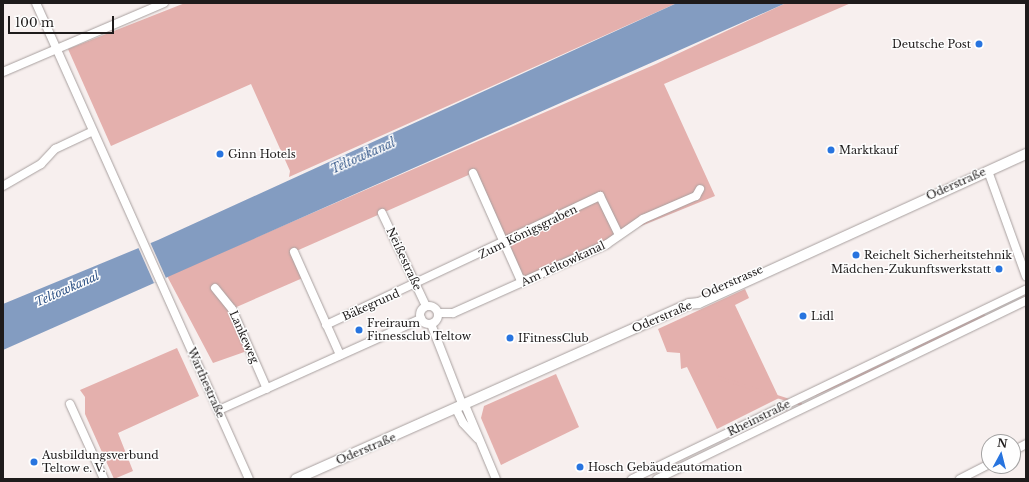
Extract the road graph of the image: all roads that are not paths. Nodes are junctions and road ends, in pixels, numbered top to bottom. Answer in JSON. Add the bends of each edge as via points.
{"nodes":[{"id":1,"x":36,"y":3,"type":"edge"},
{"id":2,"x":164,"y":3,"type":"edge"},
{"id":3,"x":55,"y":48,"type":"junction"},
{"id":4,"x":3,"y":72,"type":"edge"},
{"id":5,"x":93,"y":131,"type":"junction"},
{"id":6,"x":1026,"y":154,"type":"edge"},
{"id":7,"x":988,"y":171,"type":"junction"},
{"id":8,"x":473,"y":173,"type":"dead end"},
{"id":9,"x":3,"y":186,"type":"edge"},
{"id":10,"x":700,"y":189,"type":"dead end"},
{"id":11,"x":382,"y":213,"type":"dead end"},
{"id":12,"x":619,"y":235,"type":"junction"},
{"id":13,"x":505,"y":244,"type":"junction"},
{"id":14,"x":294,"y":252,"type":"dead end"},
{"id":15,"x":1026,"y":273,"type":"edge"},
{"id":16,"x":522,"y":283,"type":"junction"},
{"id":17,"x":416,"y":285,"type":"junction"},
{"id":18,"x":215,"y":288,"type":"dead end"},
{"id":19,"x":1026,"y":289,"type":"edge"},
{"id":20,"x":1026,"y":301,"type":"edge"},
{"id":21,"x":426,"y":306,"type":"junction"},
{"id":22,"x":986,"y":309,"type":"junction"},
{"id":23,"x":439,"y":313,"type":"junction"},
{"id":24,"x":421,"y":319,"type":"junction"},
{"id":25,"x":991,"y":319,"type":"junction"},
{"id":26,"x":431,"y":324,"type":"junction"},
{"id":27,"x":326,"y":325,"type":"junction"},
{"id":28,"x":900,"y":350,"type":"junction"},
{"id":29,"x":340,"y":355,"type":"junction"},
{"id":30,"x":905,"y":360,"type":"junction"},
{"id":31,"x":267,"y":389,"type":"junction"},
{"id":32,"x":807,"y":395,"type":"junction"},
{"id":33,"x":70,"y":404,"type":"dead end"},
{"id":34,"x":812,"y":405,"type":"junction"},
{"id":35,"x":462,"y":407,"type":"junction"},
{"id":36,"x":219,"y":410,"type":"junction"},
{"id":37,"x":712,"y":441,"type":"junction"},
{"id":38,"x":716,"y":451,"type":"junction"},
{"id":39,"x":981,"y":468,"type":"edge"},
{"id":40,"x":104,"y":479,"type":"edge"},
{"id":41,"x":249,"y":479,"type":"edge"},
{"id":42,"x":296,"y":479,"type":"edge"},
{"id":43,"x":496,"y":479,"type":"edge"},
{"id":44,"x":632,"y":479,"type":"edge"},
{"id":45,"x":657,"y":479,"type":"edge"},
{"id":46,"x":960,"y":479,"type":"edge"}],
"edges":[{"from":1,"to":3,"type":"street"},
{"from":2,"to":3,"type":"street"},
{"from":3,"to":4,"type":"street"},
{"from":3,"to":5,"type":"street"},
{"from":5,"to":9,"type":"street","via":[[55,149],[33,168]]},
{"from":5,"to":36,"type":"street","name":"Warthestraße"},
{"from":6,"to":7,"type":"main road","name":"Oderstraße"},
{"from":7,"to":15,"type":"street"},
{"from":7,"to":35,"type":"main road","name":"Oderstraße","via":[[777,265],[699,303],[689,304]]},
{"from":8,"to":13,"type":"street"},
{"from":10,"to":12,"type":"street","name":"Am Teltowkanal","via":[[696,196],[643,219]]},
{"from":11,"to":17,"type":"street","name":"Neißestraße"},
{"from":12,"to":13,"type":"street","name":"Zum Königsgraben","via":[[600,196]]},
{"from":12,"to":16,"type":"street","name":"Am Teltowkanal","via":[[607,244]]},
{"from":13,"to":16,"type":"street"},
{"from":13,"to":17,"type":"street","name":"Zum Königsgraben"},
{"from":14,"to":27,"type":"street"},
{"from":16,"to":23,"type":"street","name":"Am Teltowkanal","via":[[453,313]]},
{"from":17,"to":21,"type":"street","name":"Neißestraße"},
{"from":17,"to":27,"type":"street","name":"Bäkegrund"},
{"from":18,"to":31,"type":"street","name":"Lankeweg","via":[[232,309]]},
{"from":19,"to":22,"type":"street","name":"Rheinstraße"},
{"from":20,"to":25,"type":"street","name":"Rheinstraße"},
{"from":21,"to":23,"type":"street","via":[[434,306]]},
{"from":21,"to":24,"type":"street","via":[[420,313]]},
{"from":22,"to":25,"type":"street"},
{"from":22,"to":28,"type":"street","name":"Rheinstraße"},
{"from":23,"to":26,"type":"street","via":[[438,319]]},
{"from":24,"to":26,"type":"street"},
{"from":24,"to":29,"type":"street"},
{"from":25,"to":30,"type":"street","name":"Rheinstraße"},
{"from":26,"to":35,"type":"street"},
{"from":27,"to":29,"type":"street"},
{"from":28,"to":30,"type":"street"},
{"from":28,"to":32,"type":"street","name":"Rheinstraße"},
{"from":29,"to":31,"type":"street"},
{"from":30,"to":34,"type":"street","name":"Rheinstraße"},
{"from":31,"to":36,"type":"street"},
{"from":32,"to":34,"type":"street"},
{"from":32,"to":37,"type":"street","name":"Rheinstraße"},
{"from":33,"to":40,"type":"street"},
{"from":34,"to":38,"type":"street","name":"Rheinstraße"},
{"from":35,"to":42,"type":"main road","name":"Oderstraße"},
{"from":35,"to":43,"type":"street","via":[[463,424],[478,439]]},
{"from":36,"to":41,"type":"street","name":"Warthestraße"},
{"from":37,"to":38,"type":"street"},
{"from":37,"to":44,"type":"street","name":"Rheinstraße"},
{"from":38,"to":45,"type":"street","name":"Rheinstraße"},
{"from":39,"to":46,"type":"street"}]}
